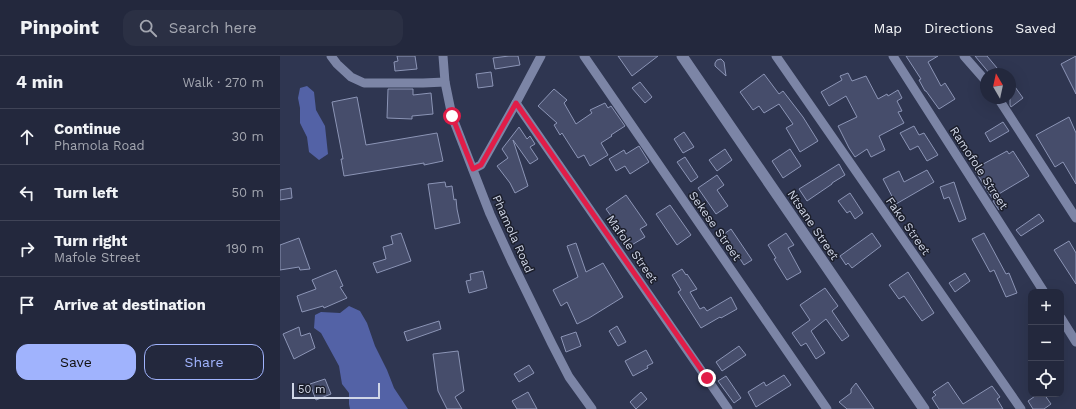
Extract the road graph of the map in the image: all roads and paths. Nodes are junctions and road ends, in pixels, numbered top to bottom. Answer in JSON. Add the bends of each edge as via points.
{"nodes":[{"id":1,"x":331,"y":56,"type":"edge"},
{"id":2,"x":443,"y":56,"type":"edge"},
{"id":3,"x":541,"y":56,"type":"edge"},
{"id":4,"x":584,"y":56,"type":"edge"},
{"id":5,"x":682,"y":56,"type":"edge"},
{"id":6,"x":776,"y":56,"type":"edge"},
{"id":7,"x":893,"y":56,"type":"edge"},
{"id":8,"x":964,"y":56,"type":"edge"},
{"id":9,"x":980,"y":74,"type":"edge"},
{"id":10,"x":445,"y":82,"type":"junction"},
{"id":11,"x":516,"y":103,"type":"junction"},
{"id":12,"x":1002,"y":104,"type":"edge"},
{"id":13,"x":473,"y":169,"type":"junction"},
{"id":14,"x":1076,"y":218,"type":"edge"},
{"id":15,"x":1042,"y":289,"type":"edge"},
{"id":16,"x":1064,"y":323,"type":"edge"},
{"id":17,"x":1076,"y":342,"type":"edge"},
{"id":18,"x":592,"y":409,"type":"edge"},
{"id":19,"x":728,"y":409,"type":"edge"},
{"id":20,"x":827,"y":409,"type":"edge"},
{"id":21,"x":924,"y":409,"type":"edge"},
{"id":22,"x":1021,"y":409,"type":"edge"}],
"edges":[{"from":1,"to":10,"type":"street","via":[[352,77],[364,83]]},
{"from":2,"to":10,"type":"street","name":"Phamola Road"},
{"from":3,"to":11,"type":"street"},
{"from":4,"to":20,"type":"street","name":"Sekese Street"},
{"from":5,"to":21,"type":"street","name":"Ntsane Street"},
{"from":6,"to":22,"type":"street","name":"Fako Street"},
{"from":7,"to":15,"type":"street","name":"Ramofole Street"},
{"from":8,"to":9,"type":"street"},
{"from":10,"to":13,"type":"street","name":"Phamola Road","via":[[452,116]]},
{"from":11,"to":13,"type":"street","via":[[481,165]]},
{"from":11,"to":19,"type":"street","name":"Mafole Street"},
{"from":12,"to":14,"type":"street"},
{"from":13,"to":18,"type":"street","name":"Phamola Road","via":[[490,214],[548,337],[569,377]]},
{"from":16,"to":17,"type":"street"}]}
